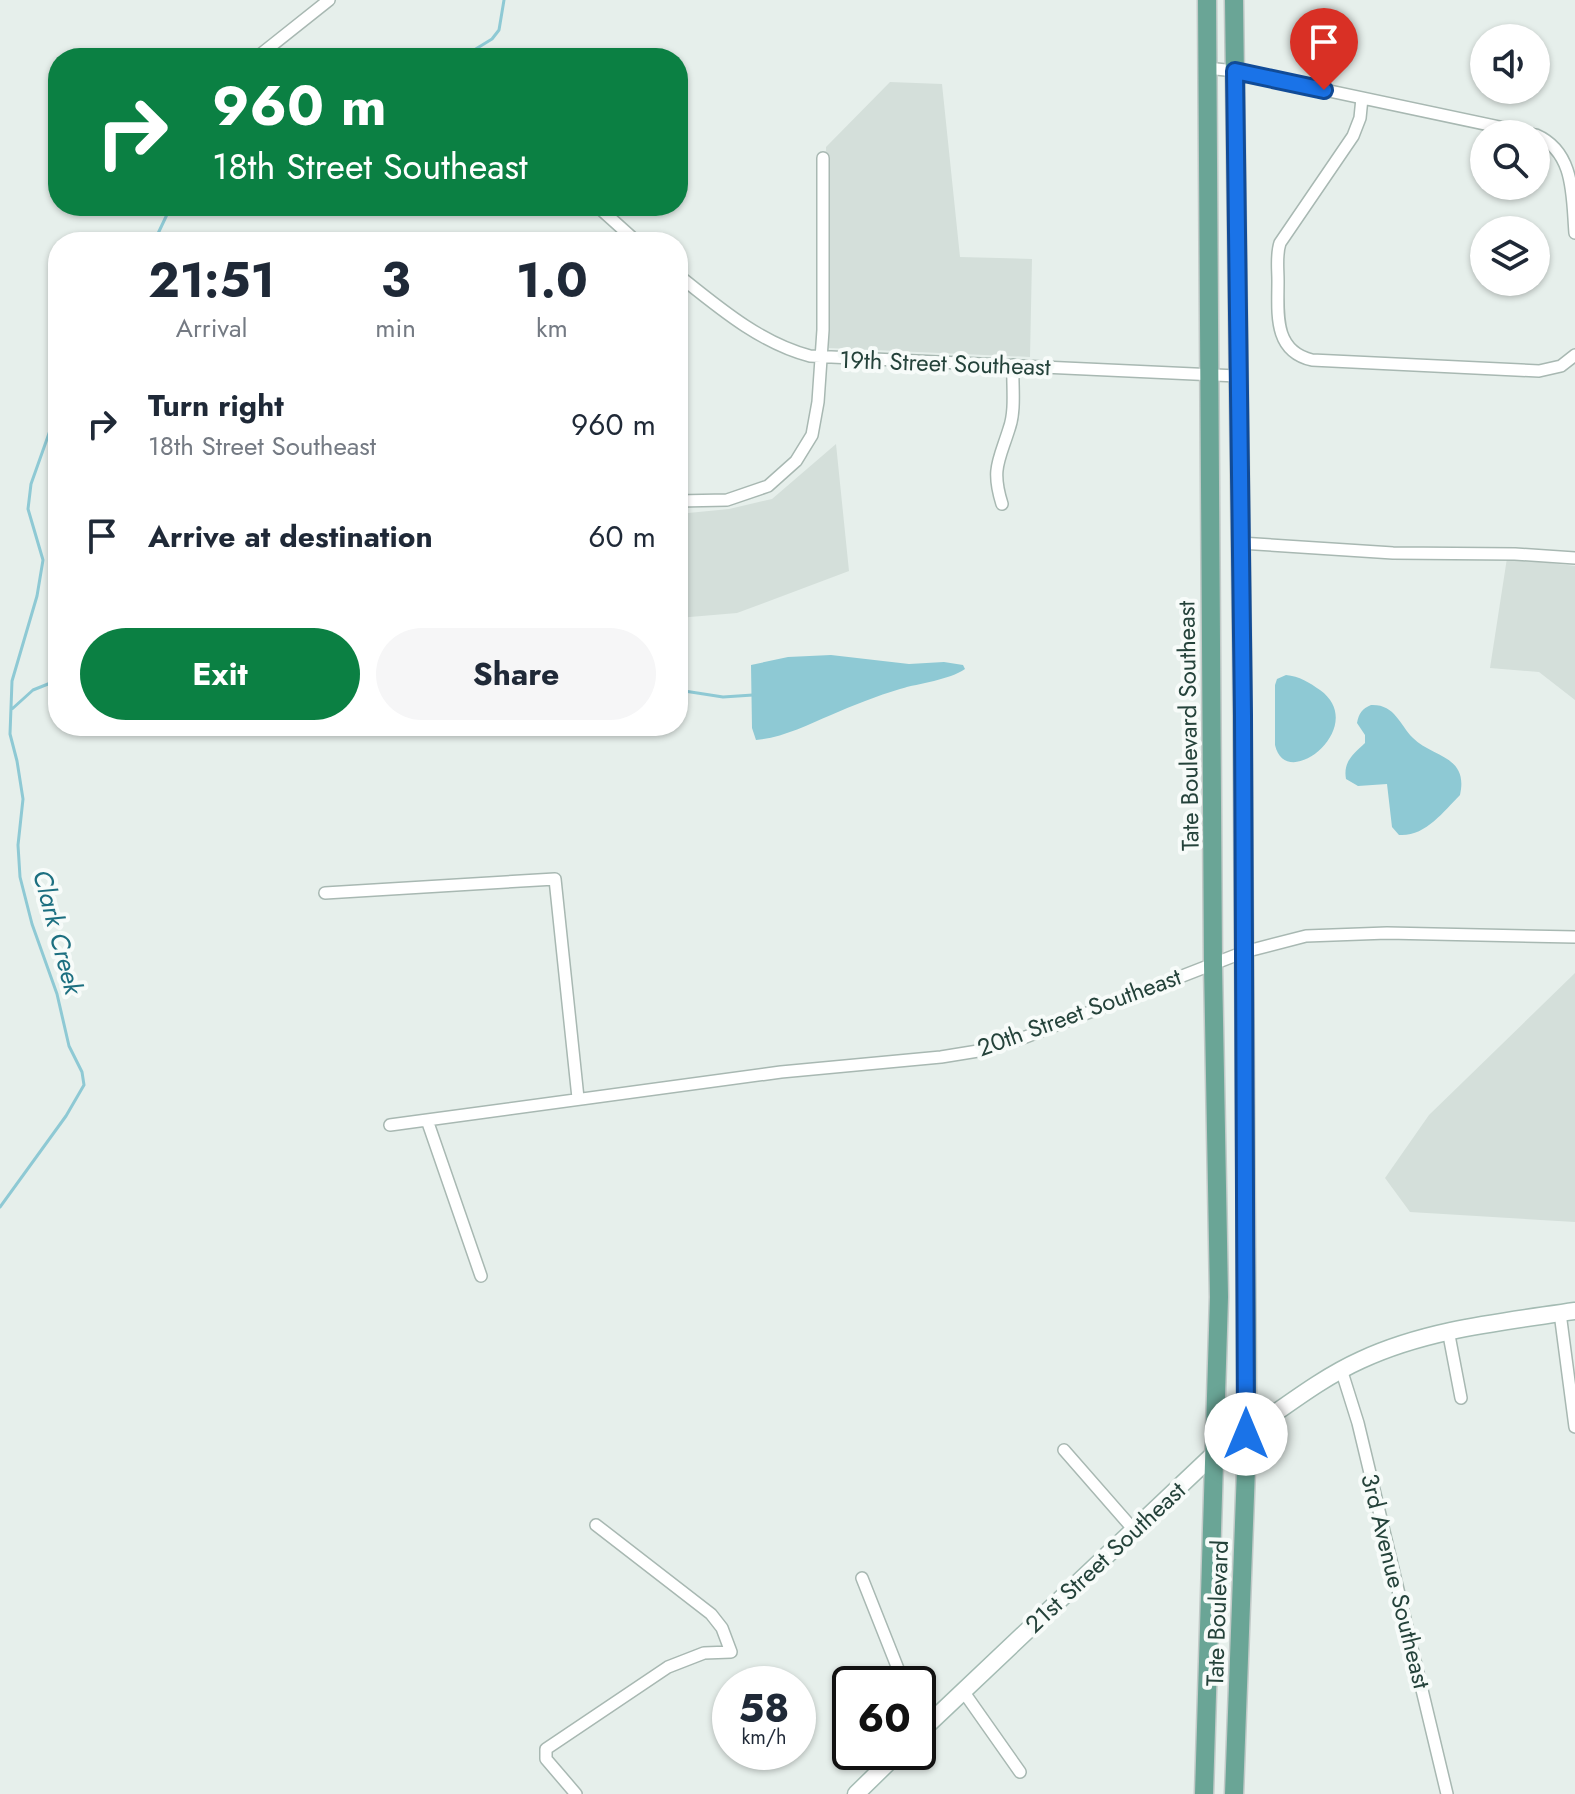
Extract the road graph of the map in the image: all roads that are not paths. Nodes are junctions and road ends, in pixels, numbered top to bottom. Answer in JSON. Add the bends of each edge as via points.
{"nodes":[{"id":1,"x":329,"y":0,"type":"edge"},
{"id":2,"x":1207,"y":0,"type":"edge"},
{"id":3,"x":1234,"y":0,"type":"edge"},
{"id":4,"x":269,"y":48,"type":"edge"},
{"id":5,"x":1207,"y":68,"type":"junction"},
{"id":6,"x":1235,"y":71,"type":"junction"},
{"id":7,"x":1362,"y":98,"type":"junction"},
{"id":8,"x":1470,"y":121,"type":"edge"},
{"id":9,"x":1550,"y":145,"type":"edge"},
{"id":10,"x":823,"y":158,"type":"dead end"},
{"id":11,"x":608,"y":216,"type":"edge"},
{"id":12,"x":626,"y":232,"type":"edge"},
{"id":13,"x":1575,"y":233,"type":"edge"},
{"id":14,"x":688,"y":282,"type":"edge"},
{"id":15,"x":1575,"y":355,"type":"edge"},
{"id":16,"x":821,"y":358,"type":"junction"},
{"id":17,"x":1013,"y":365,"type":"junction"},
{"id":18,"x":1208,"y":375,"type":"junction"},
{"id":19,"x":1237,"y":376,"type":"junction"},
{"id":20,"x":688,"y":501,"type":"edge"},
{"id":21,"x":1002,"y":504,"type":"dead end"},
{"id":22,"x":1240,"y":543,"type":"junction"},
{"id":23,"x":1575,"y":558,"type":"edge"},
{"id":24,"x":325,"y":893,"type":"dead end"},
{"id":25,"x":1575,"y":937,"type":"edge"},
{"id":26,"x":1244,"y":952,"type":"junction"},
{"id":27,"x":1213,"y":965,"type":"junction"},
{"id":28,"x":578,"y":1098,"type":"junction"},
{"id":29,"x":427,"y":1120,"type":"junction"},
{"id":30,"x":390,"y":1125,"type":"dead end"},
{"id":31,"x":481,"y":1276,"type":"dead end"},
{"id":32,"x":1567,"y":1312,"type":"edge"},
{"id":33,"x":1448,"y":1330,"type":"junction"},
{"id":34,"x":1341,"y":1369,"type":"junction"},
{"id":35,"x":1461,"y":1398,"type":"dead end"},
{"id":36,"x":1575,"y":1427,"type":"edge"},
{"id":37,"x":1246,"y":1434,"type":"junction"},
{"id":38,"x":1064,"y":1450,"type":"dead end"},
{"id":39,"x":1216,"y":1452,"type":"junction"},
{"id":40,"x":596,"y":1525,"type":"dead end"},
{"id":41,"x":1134,"y":1530,"type":"junction"},
{"id":42,"x":862,"y":1578,"type":"dead end"},
{"id":43,"x":897,"y":1666,"type":"edge"},
{"id":44,"x":963,"y":1691,"type":"junction"},
{"id":45,"x":936,"y":1713,"type":"edge"},
{"id":46,"x":881,"y":1770,"type":"edge"},
{"id":47,"x":1020,"y":1772,"type":"dead end"},
{"id":48,"x":576,"y":1794,"type":"edge"},
{"id":49,"x":856,"y":1794,"type":"edge"},
{"id":50,"x":1204,"y":1794,"type":"edge"},
{"id":51,"x":1234,"y":1794,"type":"edge"},
{"id":52,"x":1447,"y":1794,"type":"edge"}],
"edges":[{"from":1,"to":4,"type":"street"},
{"from":2,"to":5,"type":"main road","name":"Tate Boulevard Southeast"},
{"from":3,"to":6,"type":"main road"},
{"from":5,"to":6,"type":"street"},
{"from":5,"to":18,"type":"main road","name":"Tate Boulevard Southeast"},
{"from":6,"to":7,"type":"street"},
{"from":6,"to":19,"type":"main road"},
{"from":7,"to":8,"type":"street"},
{"from":7,"to":15,"type":"street","via":[[1353,136],[1280,243],[1278,323],[1287,346],[1312,360],[1539,371],[1561,366]]},
{"from":9,"to":13,"type":"street","via":[[1560,152],[1570,179]]},
{"from":10,"to":16,"type":"street"},
{"from":11,"to":12,"type":"street"},
{"from":14,"to":16,"type":"street","name":"19th Street Southeast","via":[[765,339]]},
{"from":16,"to":17,"type":"street","name":"19th Street Southeast"},
{"from":16,"to":20,"type":"street","via":[[812,435],[786,472],[741,496]]},
{"from":17,"to":18,"type":"street","name":"19th Street Southeast"},
{"from":17,"to":21,"type":"street","via":[[1010,428],[999,455],[996,484]]},
{"from":18,"to":19,"type":"street","name":"19th Street Southeast"},
{"from":18,"to":27,"type":"main road","name":"Tate Boulevard Southeast"},
{"from":19,"to":22,"type":"main road"},
{"from":22,"to":23,"type":"street"},
{"from":22,"to":26,"type":"main road"},
{"from":24,"to":28,"type":"street","via":[[555,879]]},
{"from":25,"to":26,"type":"street","name":"20th Street Southeast","via":[[1342,933]]},
{"from":26,"to":27,"type":"street","name":"20th Street Southeast"},
{"from":26,"to":37,"type":"main road"},
{"from":27,"to":28,"type":"street","name":"20th Street Southeast","via":[[978,1051]]},
{"from":27,"to":39,"type":"main road","name":"Tate Boulevard Southeast"},
{"from":28,"to":29,"type":"street","name":"20th Street Southeast"},
{"from":29,"to":30,"type":"street","name":"20th Street Southeast"},
{"from":29,"to":31,"type":"street"},
{"from":32,"to":33,"type":"street","name":"21st Street Southeast"},
{"from":32,"to":36,"type":"street"},
{"from":33,"to":34,"type":"street","name":"21st Street Southeast"},
{"from":33,"to":35,"type":"street"},
{"from":34,"to":37,"type":"street","name":"21st Street Southeast"},
{"from":34,"to":52,"type":"street","name":"3rd Avenue Southeast"},
{"from":37,"to":39,"type":"street","name":"21st Street Southeast"},
{"from":37,"to":51,"type":"main road","name":"Tate Boulevard"},
{"from":38,"to":41,"type":"street"},
{"from":39,"to":41,"type":"street","name":"21st Street Southeast"},
{"from":39,"to":50,"type":"main road","name":"Tate Boulevard"},
{"from":40,"to":48,"type":"street","via":[[711,1614],[731,1652],[704,1653],[668,1667],[546,1749],[544,1755]]},
{"from":41,"to":44,"type":"street","name":"21st Street Southeast"},
{"from":42,"to":43,"type":"street"},
{"from":44,"to":45,"type":"street","name":"21st Street Southeast"},
{"from":44,"to":47,"type":"street"},
{"from":46,"to":49,"type":"street"}]}
